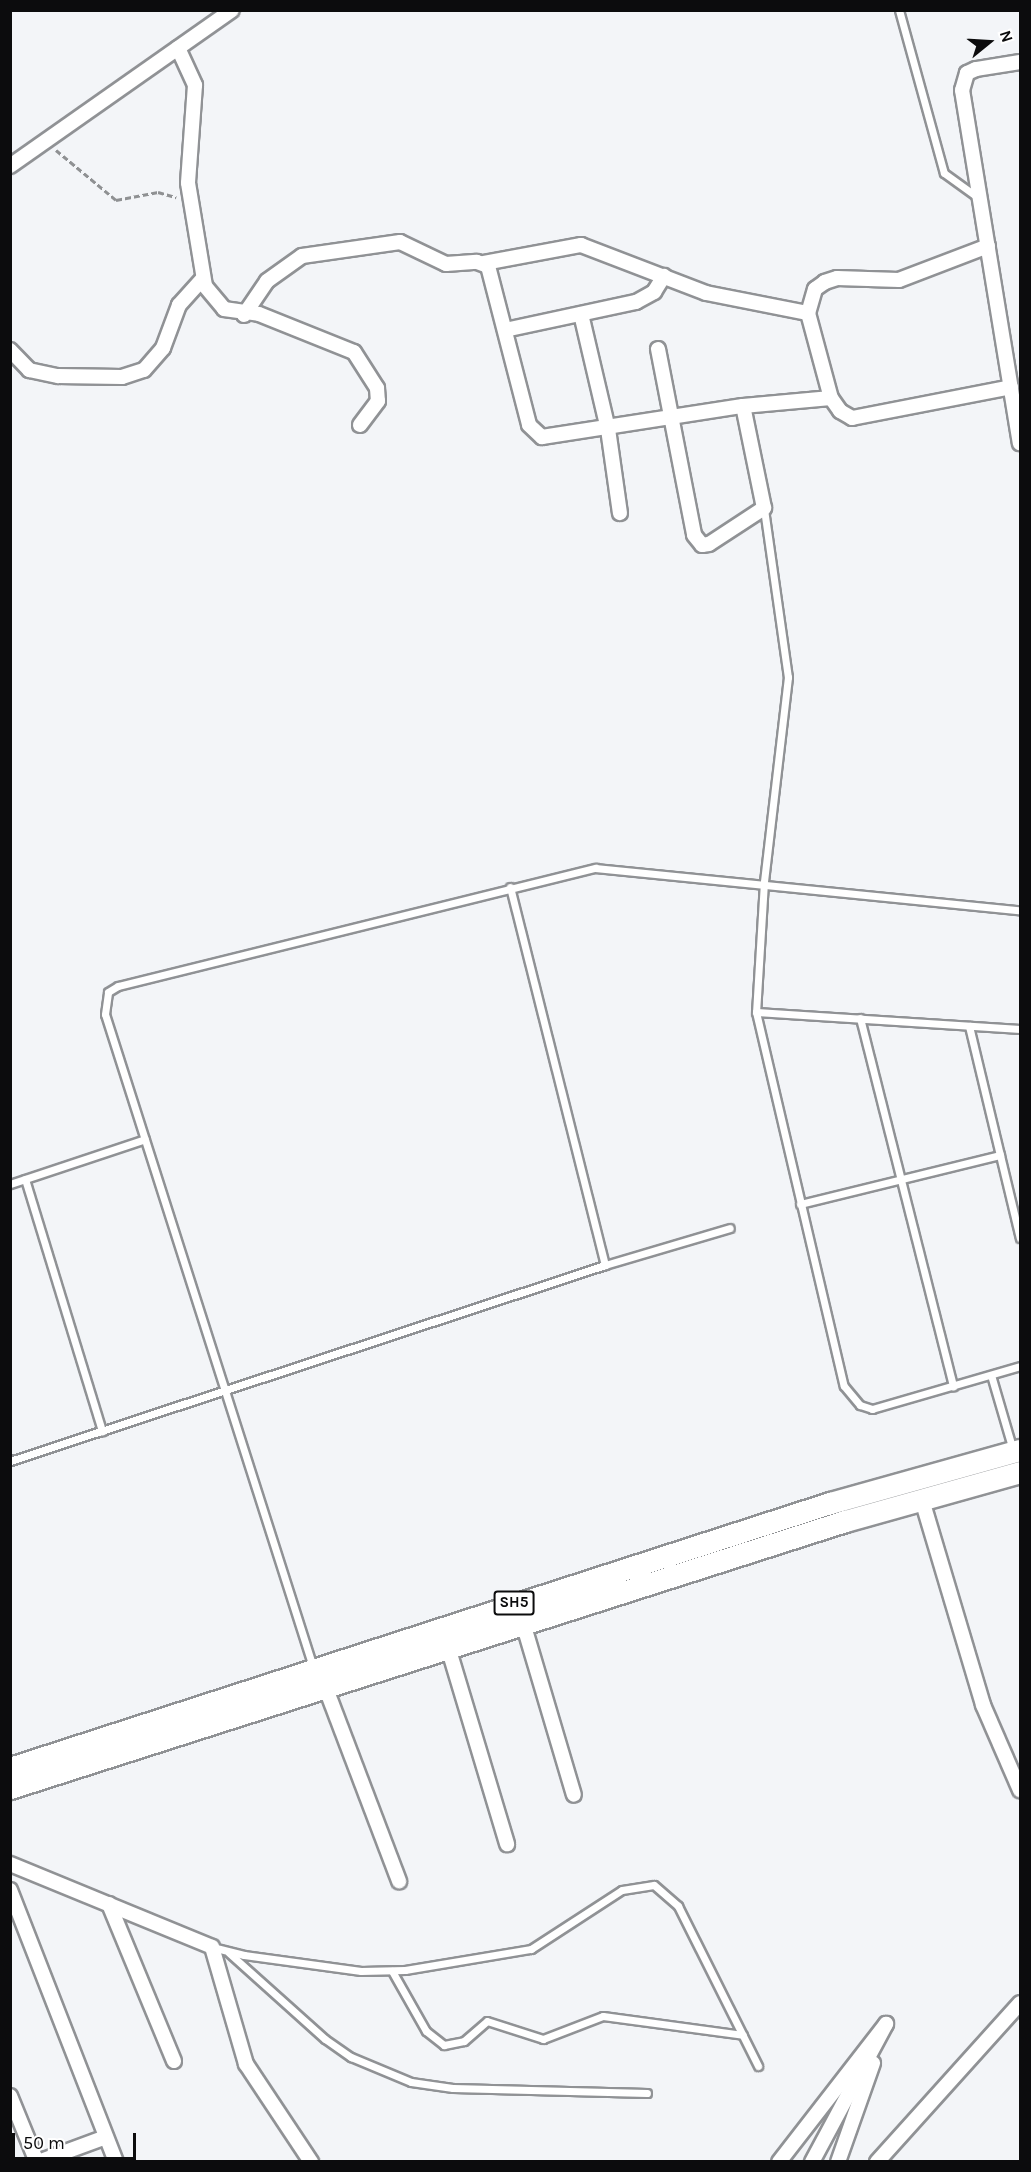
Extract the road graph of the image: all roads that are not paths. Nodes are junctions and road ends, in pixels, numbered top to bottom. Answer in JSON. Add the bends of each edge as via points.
{"nodes":[{"id":1,"x":232,"y":10,"type":"edge"},
{"id":2,"x":899,"y":10,"type":"edge"},
{"id":3,"x":178,"y":48,"type":"junction"},
{"id":4,"x":1020,"y":62,"type":"edge"},
{"id":5,"x":10,"y":166,"type":"edge"},
{"id":6,"x":980,"y":200,"type":"junction"},
{"id":7,"x":987,"y":246,"type":"junction"},
{"id":8,"x":484,"y":263,"type":"junction"},
{"id":9,"x":664,"y":276,"type":"junction"},
{"id":10,"x":203,"y":278,"type":"junction"},
{"id":11,"x":808,"y":313,"type":"junction"},
{"id":12,"x":581,"y":314,"type":"junction"},
{"id":13,"x":244,"y":315,"type":"junction"},
{"id":14,"x":505,"y":330,"type":"junction"},
{"id":15,"x":658,"y":349,"type":"dead end"},
{"id":16,"x":10,"y":350,"type":"edge"},
{"id":17,"x":1011,"y":387,"type":"junction"},
{"id":18,"x":831,"y":398,"type":"junction"},
{"id":19,"x":743,"y":406,"type":"junction"},
{"id":20,"x":671,"y":418,"type":"junction"},
{"id":21,"x":360,"y":425,"type":"dead end"},
{"id":22,"x":608,"y":429,"type":"junction"},
{"id":23,"x":1020,"y":443,"type":"edge"},
{"id":24,"x":764,"y":508,"type":"junction"},
{"id":25,"x":620,"y":513,"type":"dead end"},
{"id":26,"x":764,"y":882,"type":"junction"},
{"id":27,"x":510,"y":887,"type":"junction"},
{"id":28,"x":1020,"y":910,"type":"edge"},
{"id":29,"x":756,"y":1012,"type":"junction"},
{"id":30,"x":860,"y":1018,"type":"junction"},
{"id":31,"x":969,"y":1026,"type":"junction"},
{"id":32,"x":1020,"y":1029,"type":"edge"},
{"id":33,"x":145,"y":1139,"type":"junction"},
{"id":34,"x":1000,"y":1155,"type":"junction"},
{"id":35,"x":25,"y":1179,"type":"junction"},
{"id":36,"x":899,"y":1179,"type":"junction"},
{"id":37,"x":10,"y":1184,"type":"edge"},
{"id":38,"x":800,"y":1204,"type":"junction"},
{"id":39,"x":730,"y":1228,"type":"dead end"},
{"id":40,"x":1020,"y":1238,"type":"edge"},
{"id":41,"x":605,"y":1264,"type":"junction"},
{"id":42,"x":1020,"y":1366,"type":"edge"},
{"id":43,"x":991,"y":1375,"type":"junction"},
{"id":44,"x":952,"y":1386,"type":"junction"},
{"id":45,"x":225,"y":1390,"type":"junction"},
{"id":46,"x":102,"y":1431,"type":"junction"},
{"id":47,"x":1017,"y":1451,"type":"edge"},
{"id":48,"x":10,"y":1461,"type":"edge"},
{"id":49,"x":1020,"y":1472,"type":"edge"},
{"id":50,"x":922,"y":1500,"type":"junction"},
{"id":51,"x":523,"y":1623,"type":"junction"},
{"id":52,"x":448,"y":1647,"type":"junction"},
{"id":53,"x":319,"y":1681,"type":"junction"},
{"id":54,"x":10,"y":1768,"type":"edge"},
{"id":55,"x":10,"y":1788,"type":"edge"},
{"id":56,"x":1020,"y":1790,"type":"edge"},
{"id":57,"x":574,"y":1795,"type":"dead end"},
{"id":58,"x":507,"y":1844,"type":"dead end"},
{"id":59,"x":10,"y":1864,"type":"edge"},
{"id":60,"x":399,"y":1881,"type":"dead end"},
{"id":61,"x":10,"y":1890,"type":"edge"},
{"id":62,"x":109,"y":1904,"type":"junction"},
{"id":63,"x":212,"y":1947,"type":"junction"},
{"id":64,"x":229,"y":1952,"type":"junction"},
{"id":65,"x":392,"y":1971,"type":"junction"},
{"id":66,"x":1020,"y":2003,"type":"edge"},
{"id":67,"x":886,"y":2024,"type":"junction"},
{"id":68,"x":743,"y":2035,"type":"junction"},
{"id":69,"x":174,"y":2061,"type":"dead end"},
{"id":70,"x":758,"y":2066,"type":"dead end"},
{"id":71,"x":647,"y":2093,"type":"dead end"},
{"id":72,"x":10,"y":2096,"type":"edge"},
{"id":73,"x":106,"y":2137,"type":"junction"},
{"id":74,"x":37,"y":2162,"type":"edge"},
{"id":75,"x":116,"y":2162,"type":"edge"},
{"id":76,"x":311,"y":2162,"type":"edge"},
{"id":77,"x":778,"y":2162,"type":"edge"},
{"id":78,"x":812,"y":2162,"type":"edge"},
{"id":79,"x":838,"y":2162,"type":"edge"},
{"id":80,"x":877,"y":2162,"type":"edge"}],
"edges":[{"from":1,"to":3,"type":"street"},
{"from":2,"to":6,"type":"lane","via":[[944,173]]},
{"from":3,"to":5,"type":"street"},
{"from":3,"to":10,"type":"street","via":[[195,85],[188,171]]},
{"from":4,"to":6,"type":"street","via":[[976,69],[963,80]]},
{"from":6,"to":7,"type":"street"},
{"from":7,"to":11,"type":"street","via":[[899,280],[837,278],[825,282],[815,289]]},
{"from":7,"to":17,"type":"street"},
{"from":8,"to":9,"type":"street","via":[[581,245]]},
{"from":8,"to":13,"type":"street","via":[[446,264],[400,242],[310,254],[272,275]]},
{"from":8,"to":14,"type":"street","via":[[490,270]]},
{"from":9,"to":11,"type":"street","via":[[717,296]]},
{"from":9,"to":12,"type":"street","via":[[646,298]]},
{"from":10,"to":13,"type":"street","via":[[224,309]]},
{"from":10,"to":16,"type":"street","via":[[179,305],[164,348],[144,370],[122,376],[58,376],[29,370]]},
{"from":11,"to":18,"type":"street"},
{"from":12,"to":14,"type":"street"},
{"from":12,"to":22,"type":"street"},
{"from":13,"to":21,"type":"street","via":[[259,314],[354,352],[377,388],[378,401]]},
{"from":14,"to":22,"type":"street","via":[[534,433],[550,439]]},
{"from":15,"to":20,"type":"street"},
{"from":17,"to":18,"type":"street","via":[[866,419],[852,418],[840,411]]},
{"from":17,"to":23,"type":"street"},
{"from":18,"to":19,"type":"street"},
{"from":19,"to":20,"type":"street"},
{"from":19,"to":24,"type":"street"},
{"from":20,"to":22,"type":"street"},
{"from":20,"to":24,"type":"street","via":[[696,541],[709,544]]},
{"from":22,"to":25,"type":"street"},
{"from":24,"to":26,"type":"lane","via":[[788,664]]},
{"from":26,"to":27,"type":"lane","via":[[596,867]]},
{"from":26,"to":28,"type":"lane"},
{"from":26,"to":29,"type":"lane"},
{"from":27,"to":33,"type":"lane","via":[[117,986],[108,993],[105,1014]]},
{"from":27,"to":41,"type":"lane"},
{"from":29,"to":30,"type":"lane"},
{"from":29,"to":38,"type":"lane"},
{"from":30,"to":31,"type":"lane"},
{"from":30,"to":36,"type":"lane"},
{"from":31,"to":32,"type":"lane"},
{"from":31,"to":34,"type":"lane"},
{"from":33,"to":35,"type":"lane"},
{"from":33,"to":45,"type":"lane"},
{"from":34,"to":36,"type":"lane"},
{"from":34,"to":40,"type":"lane"},
{"from":35,"to":37,"type":"lane"},
{"from":35,"to":46,"type":"lane"},
{"from":36,"to":38,"type":"lane"},
{"from":36,"to":44,"type":"lane"},
{"from":38,"to":44,"type":"lane","via":[[848,1394],[872,1409]]},
{"from":39,"to":41,"type":"lane"},
{"from":41,"to":45,"type":"lane"},
{"from":42,"to":43,"type":"lane"},
{"from":43,"to":44,"type":"lane"},
{"from":43,"to":47,"type":"lane"},
{"from":45,"to":46,"type":"lane"},
{"from":45,"to":53,"type":"lane"},
{"from":46,"to":48,"type":"lane"},
{"from":47,"to":53,"type":"main road","number":"SH5","via":[[830,1503]]},
{"from":49,"to":50,"type":"main road","number":"SH5"},
{"from":50,"to":51,"type":"main road","number":"SH5"},
{"from":50,"to":56,"type":"street","via":[[983,1705]]},
{"from":51,"to":52,"type":"main road","number":"SH5"},
{"from":51,"to":57,"type":"street"},
{"from":52,"to":53,"type":"main road","number":"SH5"},
{"from":52,"to":58,"type":"street"},
{"from":53,"to":54,"type":"main road","number":"SH5"},
{"from":53,"to":55,"type":"main road","number":"SH5"},
{"from":53,"to":60,"type":"street"},
{"from":59,"to":62,"type":"street"},
{"from":61,"to":73,"type":"street"},
{"from":62,"to":63,"type":"street"},
{"from":62,"to":69,"type":"street"},
{"from":63,"to":64,"type":"lane"},
{"from":63,"to":76,"type":"street","via":[[246,2064]]},
{"from":64,"to":65,"type":"lane","via":[[361,1971]]},
{"from":64,"to":71,"type":"lane","via":[[333,2045],[351,2057],[411,2082],[453,2088]]},
{"from":65,"to":68,"type":"lane","via":[[426,2031],[444,2045],[464,2041],[487,2021],[543,2039],[603,2016]]},
{"from":65,"to":68,"type":"lane","via":[[515,1954],[548,1941],[622,1890],[654,1885],[678,1906]]},
{"from":66,"to":80,"type":"street"},
{"from":67,"to":77,"type":"street"},
{"from":67,"to":78,"type":"street"},
{"from":67,"to":79,"type":"street"},
{"from":68,"to":70,"type":"lane"},
{"from":72,"to":74,"type":"street"},
{"from":73,"to":74,"type":"street"},
{"from":73,"to":75,"type":"street"}]}
